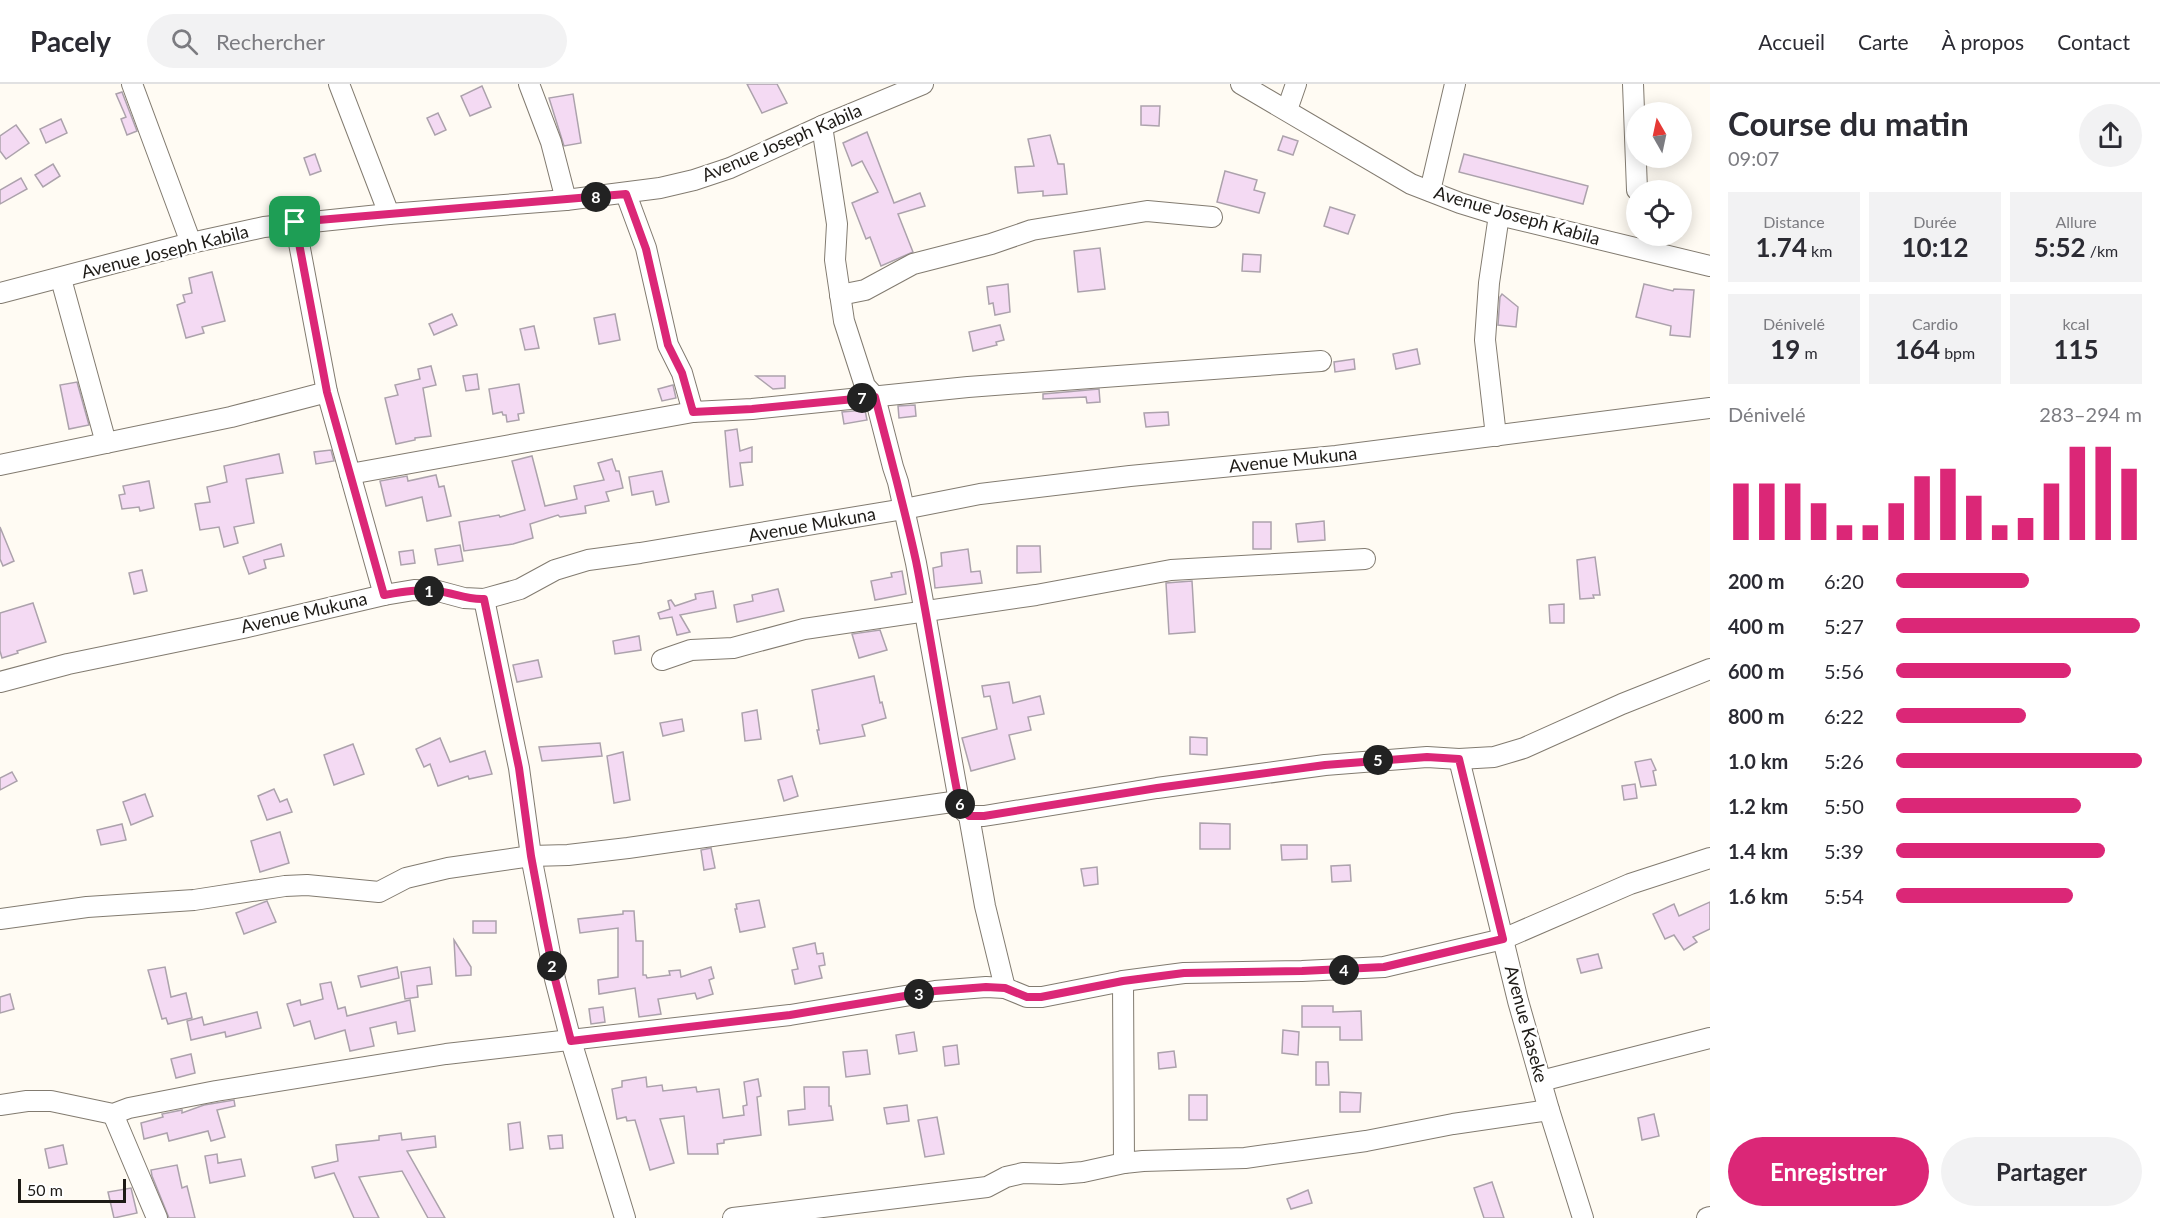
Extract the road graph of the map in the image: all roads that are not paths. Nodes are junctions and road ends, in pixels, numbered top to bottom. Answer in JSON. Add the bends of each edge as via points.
{"nodes":[{"id":1,"x":132,"y":84,"type":"edge"},
{"id":2,"x":339,"y":84,"type":"edge"},
{"id":3,"x":529,"y":84,"type":"edge"},
{"id":4,"x":922,"y":84,"type":"edge"},
{"id":5,"x":1241,"y":84,"type":"edge"},
{"id":6,"x":1296,"y":84,"type":"edge"},
{"id":7,"x":1455,"y":84,"type":"edge"},
{"id":8,"x":1633,"y":84,"type":"edge"},
{"id":9,"x":1287,"y":110,"type":"junction"},
{"id":10,"x":822,"y":126,"type":"junction"},
{"id":11,"x":1637,"y":180,"type":"edge"},
{"id":12,"x":1430,"y":191,"type":"junction"},
{"id":13,"x":626,"y":194,"type":"junction"},
{"id":14,"x":566,"y":200,"type":"junction"},
{"id":15,"x":389,"y":214,"type":"junction"},
{"id":16,"x":1499,"y":214,"type":"junction"},
{"id":17,"x":1212,"y":217,"type":"dead end"},
{"id":18,"x":295,"y":222,"type":"junction"},
{"id":19,"x":1626,"y":239,"type":"edge"},
{"id":20,"x":191,"y":243,"type":"junction"},
{"id":21,"x":1651,"y":246,"type":"edge"},
{"id":22,"x":1710,"y":266,"type":"edge"},
{"id":23,"x":61,"y":279,"type":"junction"},
{"id":24,"x":0,"y":293,"type":"edge"},
{"id":25,"x":840,"y":295,"type":"junction"},
{"id":26,"x":1321,"y":361,"type":"dead end"},
{"id":27,"x":327,"y":392,"type":"junction"},
{"id":28,"x":875,"y":397,"type":"junction"},
{"id":29,"x":1710,"y":408,"type":"edge"},
{"id":30,"x":693,"y":412,"type":"junction"},
{"id":31,"x":1496,"y":436,"type":"junction"},
{"id":32,"x":106,"y":443,"type":"junction"},
{"id":33,"x":0,"y":465,"type":"edge"},
{"id":34,"x":350,"y":474,"type":"junction"},
{"id":35,"x":904,"y":509,"type":"junction"},
{"id":36,"x":1365,"y":559,"type":"dead end"},
{"id":37,"x":384,"y":595,"type":"junction"},
{"id":38,"x":484,"y":599,"type":"junction"},
{"id":39,"x":925,"y":612,"type":"junction"},
{"id":40,"x":662,"y":660,"type":"dead end"},
{"id":41,"x":1710,"y":669,"type":"edge"},
{"id":42,"x":0,"y":682,"type":"edge"},
{"id":43,"x":1459,"y":759,"type":"junction"},
{"id":44,"x":964,"y":808,"type":"junction"},
{"id":45,"x":531,"y":856,"type":"junction"},
{"id":46,"x":1710,"y":858,"type":"edge"},
{"id":47,"x":0,"y":919,"type":"edge"},
{"id":48,"x":1503,"y":939,"type":"junction"},
{"id":49,"x":1123,"y":981,"type":"junction"},
{"id":50,"x":1005,"y":988,"type":"junction"},
{"id":51,"x":1710,"y":1038,"type":"edge"},
{"id":52,"x":571,"y":1041,"type":"junction"},
{"id":53,"x":1541,"y":1081,"type":"junction"},
{"id":54,"x":0,"y":1105,"type":"edge"},
{"id":55,"x":1549,"y":1110,"type":"junction"},
{"id":56,"x":113,"y":1114,"type":"junction"},
{"id":57,"x":1124,"y":1163,"type":"junction"},
{"id":58,"x":157,"y":1218,"type":"edge"},
{"id":59,"x":625,"y":1218,"type":"edge"},
{"id":60,"x":733,"y":1218,"type":"edge"},
{"id":61,"x":1583,"y":1218,"type":"edge"}],
"edges":[{"from":1,"to":20,"type":"street"},
{"from":2,"to":15,"type":"street"},
{"from":3,"to":14,"type":"street","via":[[551,142]]},
{"from":4,"to":10,"type":"street","name":"Avenue Joseph Kabila"},
{"from":5,"to":9,"type":"street","name":"Avenue Joseph Kabila"},
{"from":6,"to":9,"type":"street"},
{"from":7,"to":12,"type":"street"},
{"from":8,"to":11,"type":"street"},
{"from":9,"to":12,"type":"street","name":"Avenue Joseph Kabila","via":[[1396,176]]},
{"from":10,"to":13,"type":"street","name":"Avenue Joseph Kabila","via":[[730,168]]},
{"from":10,"to":25,"type":"street","via":[[837,224],[835,260]]},
{"from":12,"to":16,"type":"street","name":"Avenue Joseph Kabila"},
{"from":13,"to":14,"type":"street","name":"Avenue Joseph Kabila"},
{"from":13,"to":30,"type":"street","via":[[646,249],[668,345],[682,373]]},
{"from":14,"to":15,"type":"street","name":"Avenue Joseph Kabila"},
{"from":15,"to":18,"type":"street","name":"Avenue Joseph Kabila"},
{"from":16,"to":19,"type":"street","name":"Avenue Joseph Kabila"},
{"from":16,"to":31,"type":"street","via":[[1485,340]]},
{"from":17,"to":25,"type":"street","via":[[1147,210],[1032,230],[914,264],[865,290]]},
{"from":18,"to":20,"type":"street","name":"Avenue Joseph Kabila"},
{"from":18,"to":27,"type":"street"},
{"from":20,"to":23,"type":"street","name":"Avenue Joseph Kabila"},
{"from":21,"to":22,"type":"street","name":"Avenue Joseph Kabila"},
{"from":23,"to":24,"type":"street","name":"Avenue Joseph Kabila"},
{"from":23,"to":32,"type":"street"},
{"from":25,"to":28,"type":"street","via":[[844,321],[865,386]]},
{"from":26,"to":28,"type":"street"},
{"from":27,"to":32,"type":"street"},
{"from":27,"to":34,"type":"street"},
{"from":28,"to":30,"type":"street"},
{"from":28,"to":35,"type":"street"},
{"from":29,"to":31,"type":"street","name":"Avenue Mukuna"},
{"from":30,"to":34,"type":"street"},
{"from":31,"to":35,"type":"street","name":"Avenue Mukuna","via":[[1060,484]]},
{"from":32,"to":33,"type":"street"},
{"from":34,"to":37,"type":"street"},
{"from":35,"to":38,"type":"street","name":"Avenue Mukuna","via":[[588,560],[555,570],[520,589]]},
{"from":35,"to":39,"type":"street"},
{"from":36,"to":39,"type":"street","via":[[1171,570]]},
{"from":37,"to":38,"type":"street","name":"Avenue Mukuna","via":[[414,590]]},
{"from":37,"to":42,"type":"street","name":"Avenue Mukuna"},
{"from":38,"to":45,"type":"street","via":[[519,768]]},
{"from":39,"to":40,"type":"street","via":[[804,629],[733,648],[691,650]]},
{"from":39,"to":44,"type":"street"},
{"from":41,"to":43,"type":"street","via":[[1524,748],[1494,757]]},
{"from":43,"to":44,"type":"street","via":[[1427,757],[1325,765],[984,816]]},
{"from":43,"to":48,"type":"street","name":"Avenue Kaseke"},
{"from":44,"to":45,"type":"street","via":[[568,855]]},
{"from":44,"to":50,"type":"street"},
{"from":45,"to":47,"type":"street","via":[[434,871],[401,880],[379,892],[285,886],[194,900],[87,907]]},
{"from":45,"to":52,"type":"street"},
{"from":46,"to":48,"type":"street","via":[[1610,891]]},
{"from":48,"to":49,"type":"street","via":[[1384,967],[1184,973]]},
{"from":48,"to":53,"type":"street","name":"Avenue Kaseke"},
{"from":49,"to":50,"type":"street","via":[[1041,997],[1027,997]]},
{"from":49,"to":57,"type":"street"},
{"from":50,"to":52,"type":"street","via":[[935,991],[790,1015]]},
{"from":51,"to":53,"type":"street"},
{"from":52,"to":56,"type":"street","via":[[446,1054],[330,1072]]},
{"from":52,"to":59,"type":"street"},
{"from":53,"to":55,"type":"street","name":"Avenue Kaseke"},
{"from":54,"to":56,"type":"street","via":[[51,1101]]},
{"from":55,"to":57,"type":"street","via":[[1245,1158]]},
{"from":55,"to":61,"type":"street","name":"Avenue Kaseke"},
{"from":56,"to":58,"type":"street"},
{"from":57,"to":60,"type":"street","via":[[1060,1174],[1023,1173],[987,1187]]}]}
